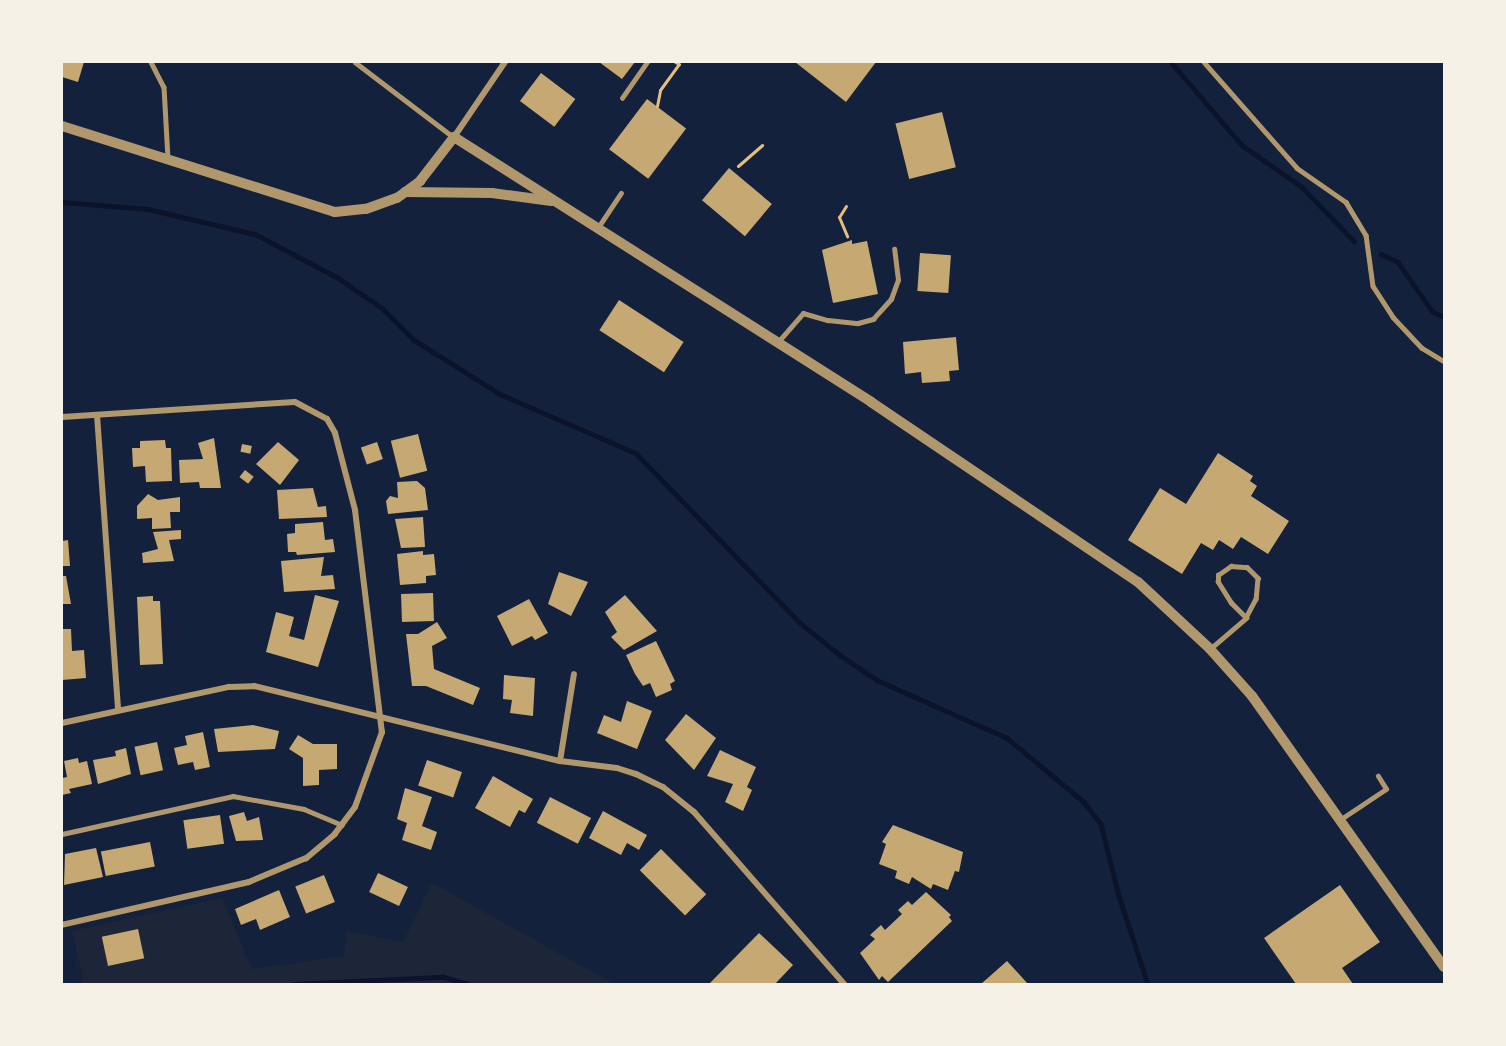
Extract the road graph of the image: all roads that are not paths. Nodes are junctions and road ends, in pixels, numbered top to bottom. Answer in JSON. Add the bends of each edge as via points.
{"nodes":[{"id":1,"x":151,"y":62,"type":"edge"},
{"id":2,"x":354,"y":62,"type":"edge"},
{"id":3,"x":505,"y":62,"type":"edge"},
{"id":4,"x":646,"y":62,"type":"edge"},
{"id":5,"x":1204,"y":62,"type":"edge"},
{"id":6,"x":622,"y":98,"type":"dead end"},
{"id":7,"x":62,"y":126,"type":"edge"},
{"id":8,"x":454,"y":137,"type":"junction"},
{"id":9,"x":168,"y":161,"type":"junction"},
{"id":10,"x":405,"y":192,"type":"junction"},
{"id":11,"x":621,"y":193,"type":"dead end"},
{"id":12,"x":556,"y":202,"type":"junction"},
{"id":13,"x":597,"y":229,"type":"junction"},
{"id":14,"x":894,"y":249,"type":"dead end"},
{"id":15,"x":777,"y":344,"type":"junction"},
{"id":16,"x":1444,"y":361,"type":"edge"},
{"id":17,"x":97,"y":415,"type":"junction"},
{"id":18,"x":62,"y":417,"type":"edge"},
{"id":19,"x":1246,"y":618,"type":"junction"},
{"id":20,"x":1210,"y":649,"type":"junction"},
{"id":21,"x":574,"y":674,"type":"dead end"},
{"id":22,"x":118,"y":710,"type":"junction"},
{"id":23,"x":380,"y":718,"type":"junction"},
{"id":24,"x":62,"y":723,"type":"edge"},
{"id":25,"x":560,"y":761,"type":"junction"},
{"id":26,"x":1378,"y":776,"type":"dead end"},
{"id":27,"x":1341,"y":819,"type":"junction"},
{"id":28,"x":342,"y":825,"type":"junction"},
{"id":29,"x":62,"y":834,"type":"edge"},
{"id":30,"x":62,"y":925,"type":"edge"},
{"id":31,"x":1444,"y":967,"type":"edge"},
{"id":32,"x":844,"y":984,"type":"edge"}],
"edges":[{"from":1,"to":9,"type":"lane","via":[[164,87]]},
{"from":2,"to":8,"type":"lane"},
{"from":3,"to":8,"type":"street"},
{"from":4,"to":6,"type":"lane"},
{"from":5,"to":16,"type":"lane","via":[[1297,168],[1346,202],[1366,235],[1373,286],[1400,325],[1422,348]]},
{"from":7,"to":9,"type":"street"},
{"from":8,"to":10,"type":"street","via":[[420,181]]},
{"from":8,"to":12,"type":"street"},
{"from":9,"to":10,"type":"street","via":[[325,210],[366,209]]},
{"from":10,"to":12,"type":"street","via":[[492,193]]},
{"from":11,"to":13,"type":"lane"},
{"from":12,"to":13,"type":"street"},
{"from":13,"to":15,"type":"street"},
{"from":14,"to":15,"type":"lane","via":[[898,280],[891,299],[873,319],[828,320],[803,313]]},
{"from":15,"to":20,"type":"street","via":[[1095,550],[1138,582]]},
{"from":17,"to":18,"type":"street"},
{"from":17,"to":22,"type":"street"},
{"from":17,"to":23,"type":"street","via":[[295,402],[327,419],[335,433],[355,510]]},
{"from":19,"to":19,"type":"lane","via":[[1218,582],[1218,575],[1231,566],[1247,567],[1258,578],[1256,599]]},
{"from":19,"to":20,"type":"lane"},
{"from":20,"to":27,"type":"street","via":[[1252,696]]},
{"from":21,"to":25,"type":"street"},
{"from":22,"to":23,"type":"street","via":[[242,685]]},
{"from":22,"to":24,"type":"street"},
{"from":23,"to":25,"type":"street"},
{"from":23,"to":28,"type":"street","via":[[382,732],[369,778]]},
{"from":25,"to":32,"type":"street","via":[[617,768],[663,787],[694,812]]},
{"from":26,"to":27,"type":"lane","via":[[1386,789]]},
{"from":27,"to":31,"type":"street"},
{"from":28,"to":29,"type":"lane","via":[[304,809],[233,796]]},
{"from":28,"to":30,"type":"street","via":[[312,855],[273,874]]}]}
